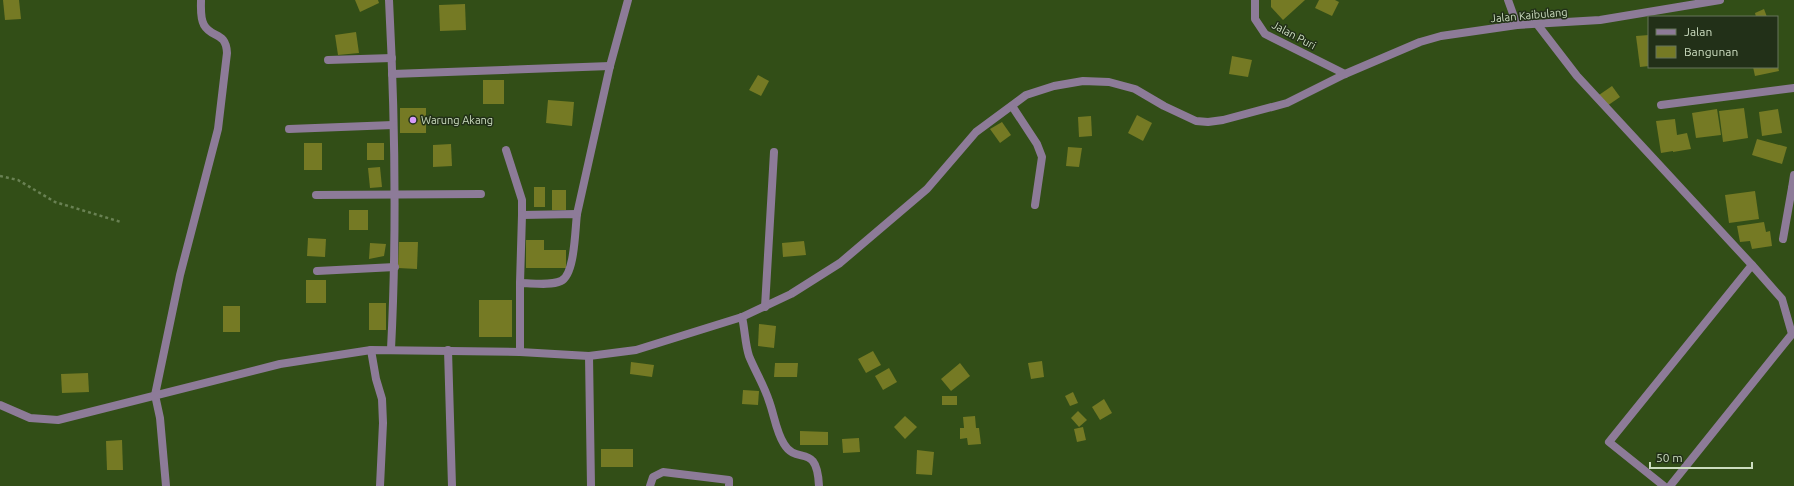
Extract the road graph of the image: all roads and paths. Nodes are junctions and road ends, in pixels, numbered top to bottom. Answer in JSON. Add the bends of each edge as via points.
{"nodes":[{"id":1,"x":201,"y":0,"type":"edge"},
{"id":2,"x":389,"y":0,"type":"edge"},
{"id":3,"x":628,"y":0,"type":"edge"},
{"id":4,"x":1255,"y":0,"type":"edge"},
{"id":5,"x":1508,"y":0,"type":"edge"},
{"id":6,"x":1720,"y":0,"type":"edge"},
{"id":7,"x":1537,"y":24,"type":"junction"},
{"id":8,"x":1517,"y":25,"type":"junction"},
{"id":9,"x":392,"y":58,"type":"junction"},
{"id":10,"x":328,"y":60,"type":"dead end"},
{"id":11,"x":610,"y":66,"type":"junction"},
{"id":12,"x":392,"y":74,"type":"junction"},
{"id":13,"x":1345,"y":74,"type":"junction"},
{"id":14,"x":1794,"y":88,"type":"edge"},
{"id":15,"x":1661,"y":105,"type":"dead end"},
{"id":16,"x":1012,"y":106,"type":"junction"},
{"id":17,"x":392,"y":125,"type":"junction"},
{"id":18,"x":290,"y":129,"type":"dead end"},
{"id":19,"x":506,"y":150,"type":"dead end"},
{"id":20,"x":774,"y":152,"type":"dead end"},
{"id":21,"x":1794,"y":175,"type":"edge"},
{"id":22,"x":0,"y":176,"type":"edge"},
{"id":23,"x":1793,"y":188,"type":"edge"},
{"id":24,"x":481,"y":194,"type":"dead end"},
{"id":25,"x":316,"y":195,"type":"dead end"},
{"id":26,"x":394,"y":196,"type":"junction"},
{"id":27,"x":1035,"y":205,"type":"dead end"},
{"id":28,"x":577,"y":214,"type":"junction"},
{"id":29,"x":522,"y":215,"type":"junction"},
{"id":30,"x":121,"y":222,"type":"dead end"},
{"id":31,"x":1783,"y":239,"type":"dead end"},
{"id":32,"x":1752,"y":266,"type":"junction"},
{"id":33,"x":395,"y":267,"type":"junction"},
{"id":34,"x":317,"y":271,"type":"dead end"},
{"id":35,"x":520,"y":283,"type":"junction"},
{"id":36,"x":765,"y":307,"type":"junction"},
{"id":37,"x":742,"y":317,"type":"junction"},
{"id":38,"x":391,"y":349,"type":"junction"},
{"id":39,"x":371,"y":350,"type":"junction"},
{"id":40,"x":448,"y":350,"type":"junction"},
{"id":41,"x":520,"y":352,"type":"junction"},
{"id":42,"x":589,"y":356,"type":"junction"},
{"id":43,"x":155,"y":395,"type":"junction"},
{"id":44,"x":0,"y":405,"type":"edge"},
{"id":45,"x":166,"y":486,"type":"edge"},
{"id":46,"x":380,"y":486,"type":"edge"},
{"id":47,"x":452,"y":486,"type":"edge"},
{"id":48,"x":591,"y":486,"type":"edge"},
{"id":49,"x":650,"y":486,"type":"edge"},
{"id":50,"x":729,"y":486,"type":"edge"},
{"id":51,"x":819,"y":486,"type":"edge"},
{"id":52,"x":1664,"y":486,"type":"edge"},
{"id":53,"x":1670,"y":486,"type":"edge"}],
"edges":[{"from":1,"to":43,"type":"street","via":[[204,25],[209,31],[223,38],[228,52],[218,130],[180,275]]},
{"from":2,"to":9,"type":"street"},
{"from":3,"to":11,"type":"street"},
{"from":4,"to":13,"type":"street","name":"Jalan Puri","via":[[1256,19],[1266,34]]},
{"from":5,"to":8,"type":"street"},
{"from":6,"to":7,"type":"street","name":"Jalan Kaibulang","via":[[1600,20]]},
{"from":7,"to":8,"type":"street","name":"Jalan Kaibulang"},
{"from":7,"to":32,"type":"street","via":[[1576,76]]},
{"from":8,"to":13,"type":"street","name":"Jalan Kaibulang","via":[[1440,36]]},
{"from":9,"to":10,"type":"street"},
{"from":9,"to":12,"type":"street"},
{"from":11,"to":12,"type":"street"},
{"from":11,"to":28,"type":"street"},
{"from":12,"to":17,"type":"street"},
{"from":13,"to":16,"type":"street","name":"Jalan Kaibulang","via":[[1287,103],[1208,122],[1196,121],[1135,89],[1109,82],[1083,80],[1054,86],[1026,95]]},
{"from":14,"to":15,"type":"street"},
{"from":16,"to":27,"type":"street","via":[[1037,144],[1042,157]]},
{"from":16,"to":36,"type":"street","name":"Jalan Kaibulang","via":[[976,132],[927,190],[840,264]]},
{"from":17,"to":18,"type":"street"},
{"from":17,"to":26,"type":"street"},
{"from":19,"to":29,"type":"street","via":[[522,200]]},
{"from":20,"to":36,"type":"street"},
{"from":21,"to":23,"type":"street"},
{"from":22,"to":30,"type":"path","via":[[18,180],[55,202]]},
{"from":23,"to":31,"type":"street"},
{"from":24,"to":26,"type":"street"},
{"from":25,"to":26,"type":"street"},
{"from":26,"to":33,"type":"street"},
{"from":28,"to":29,"type":"street"},
{"from":28,"to":35,"type":"street","via":[[567,277],[559,282]]},
{"from":29,"to":35,"type":"street"},
{"from":32,"to":52,"type":"street","via":[[1608,442]]},
{"from":32,"to":53,"type":"street","via":[[1782,299],[1792,334]]},
{"from":33,"to":34,"type":"street"},
{"from":33,"to":38,"type":"street"},
{"from":35,"to":41,"type":"street"},
{"from":36,"to":37,"type":"street","name":"Jalan Kaibulang"},
{"from":37,"to":42,"type":"street","name":"Jalan Kaibulang","via":[[636,350]]},
{"from":37,"to":51,"type":"street","via":[[749,356],[769,399],[783,443],[790,451],[813,460]]},
{"from":38,"to":39,"type":"street","name":"Jalan Kaibulang"},
{"from":38,"to":40,"type":"street","name":"Jalan Kaibulang"},
{"from":39,"to":43,"type":"street","name":"Jalan Kaibulang","via":[[280,364]]},
{"from":39,"to":46,"type":"street","via":[[382,399]]},
{"from":40,"to":41,"type":"street","name":"Jalan Kaibulang"},
{"from":40,"to":47,"type":"street"},
{"from":41,"to":42,"type":"street","name":"Jalan Kaibulang"},
{"from":42,"to":48,"type":"street"},
{"from":43,"to":44,"type":"street","name":"Jalan Kaibulang","via":[[58,420],[30,418]]},
{"from":43,"to":45,"type":"street"},
{"from":49,"to":50,"type":"street","via":[[653,477],[663,472],[730,480]]}]}
